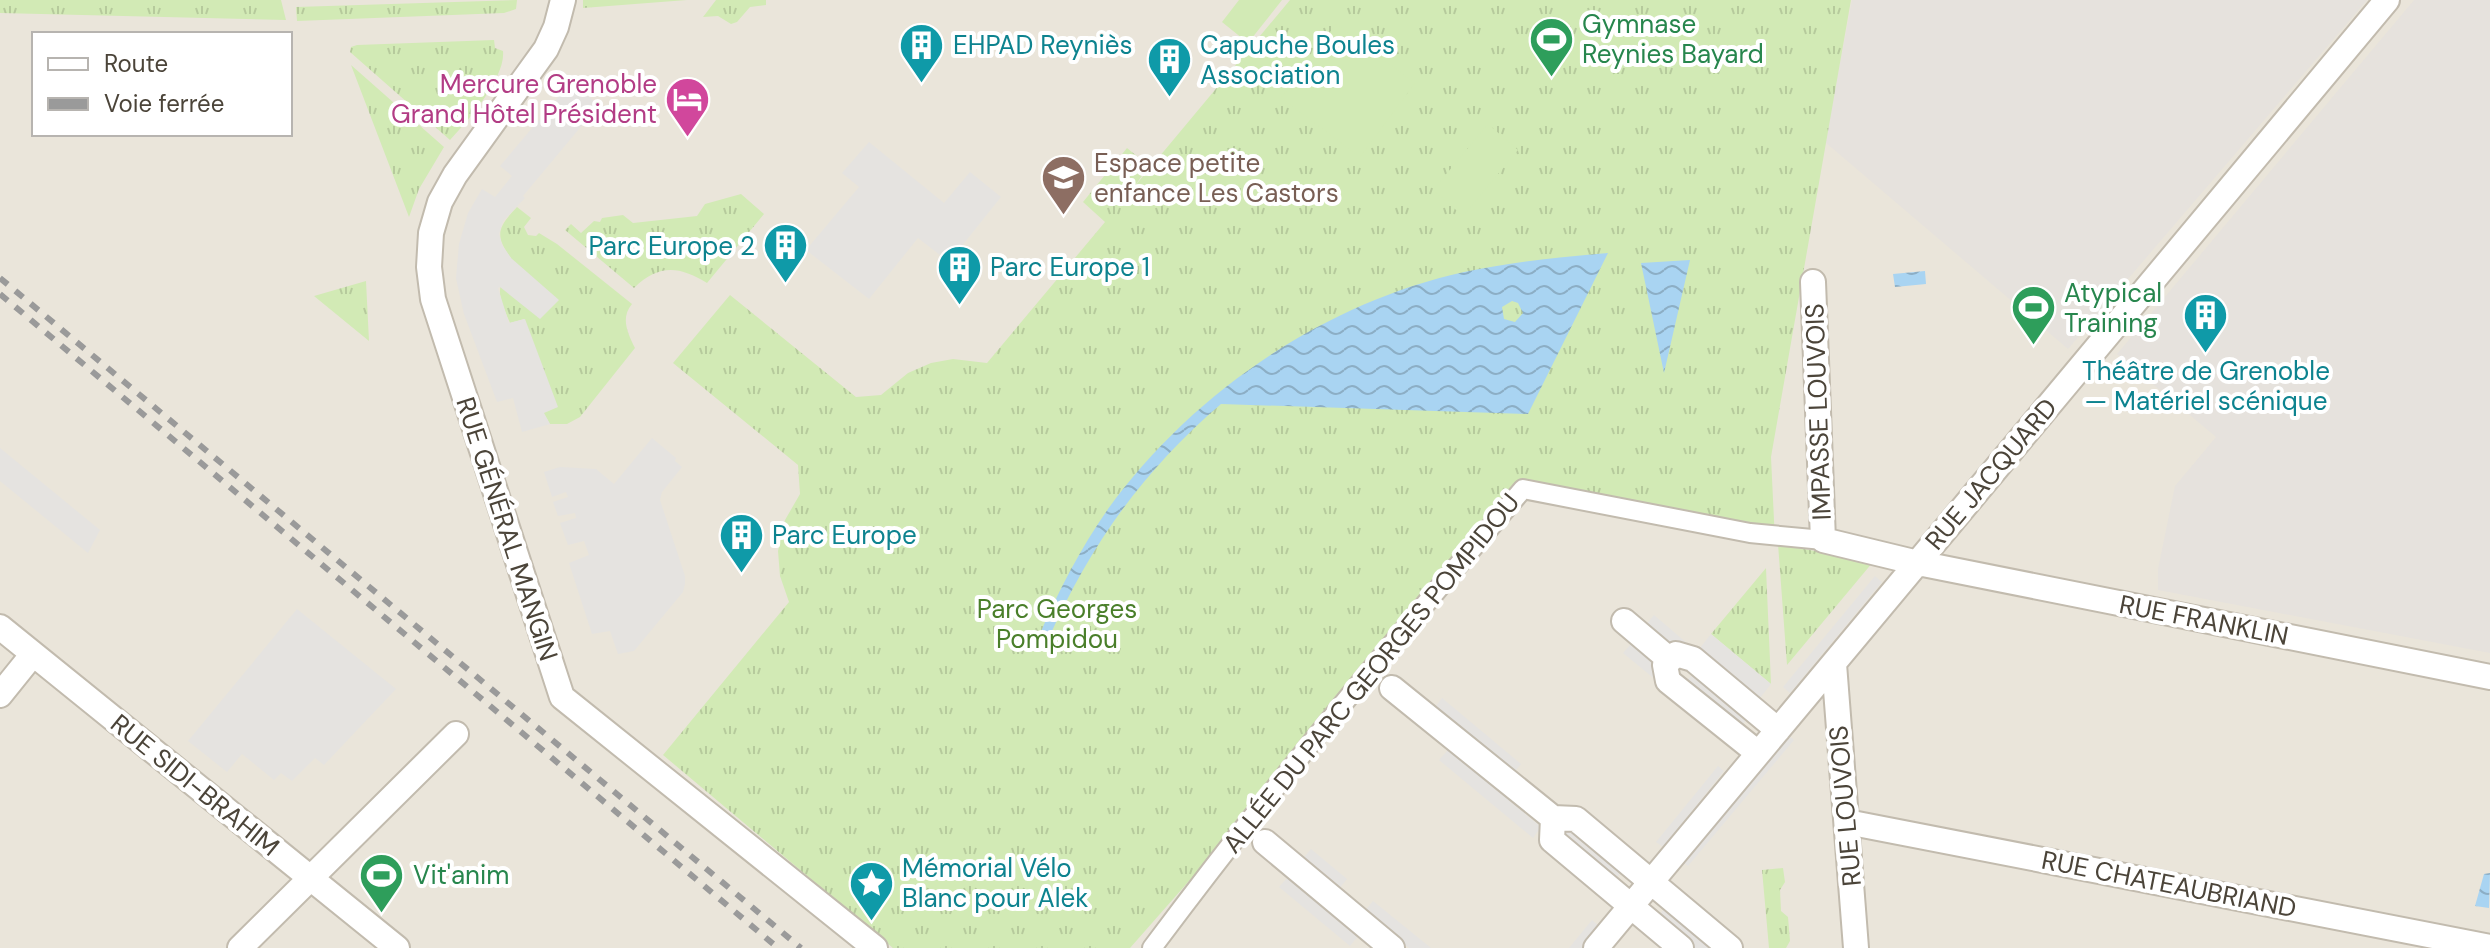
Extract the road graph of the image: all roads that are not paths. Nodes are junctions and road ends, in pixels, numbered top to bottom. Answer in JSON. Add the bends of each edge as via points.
{"nodes":[{"id":1,"x":563,"y":0,"type":"edge"},
{"id":2,"x":2387,"y":0,"type":"edge"},
{"id":3,"x":1813,"y":282,"type":"dead end"},
{"id":4,"x":1823,"y":540,"type":"junction"},
{"id":5,"x":1918,"y":563,"type":"junction"},
{"id":6,"x":1624,"y":621,"type":"dead end"},
{"id":7,"x":0,"y":627,"type":"edge"},
{"id":8,"x":33,"y":654,"type":"junction"},
{"id":9,"x":1670,"y":660,"type":"junction"},
{"id":10,"x":1834,"y":664,"type":"junction"},
{"id":11,"x":2490,"y":677,"type":"edge"},
{"id":12,"x":1392,"y":688,"type":"dead end"},
{"id":13,"x":0,"y":695,"type":"edge"},
{"id":14,"x":1778,"y":730,"type":"junction"},
{"id":15,"x":456,"y":734,"type":"dead end"},
{"id":16,"x":1758,"y":753,"type":"junction"},
{"id":17,"x":1553,"y":818,"type":"junction"},
{"id":18,"x":1847,"y":822,"type":"junction"},
{"id":19,"x":1265,"y":842,"type":"dead end"},
{"id":20,"x":312,"y":879,"type":"junction"},
{"id":21,"x":1651,"y":880,"type":"junction"},
{"id":22,"x":1630,"y":905,"type":"junction"},
{"id":23,"x":2490,"y":947,"type":"edge"},
{"id":24,"x":240,"y":948,"type":"edge"},
{"id":25,"x":397,"y":948,"type":"edge"},
{"id":26,"x":875,"y":948,"type":"edge"},
{"id":27,"x":1152,"y":948,"type":"edge"},
{"id":28,"x":1392,"y":948,"type":"edge"},
{"id":29,"x":1596,"y":948,"type":"edge"},
{"id":30,"x":1681,"y":948,"type":"edge"},
{"id":31,"x":1730,"y":948,"type":"edge"},
{"id":32,"x":1856,"y":948,"type":"edge"}],
"edges":[{"from":1,"to":26,"type":"street","name":"RUE GÉNÉRAL MANGIN","via":[[546,49],[455,175],[431,233],[433,299],[484,461],[562,697]]},
{"from":2,"to":5,"type":"street","name":"RUE JACQUARD"},
{"from":3,"to":4,"type":"street","name":"IMPASSE LOUVOIS"},
{"from":4,"to":5,"type":"street","name":"IMPASSE LOUVOIS"},
{"from":4,"to":27,"type":"street","name":"ALLÉE DU PARC GEORGES POMPIDOU","via":[[1750,533],[1523,489],[1360,681]]},
{"from":5,"to":10,"type":"street","name":"RUE JACQUARD"},
{"from":5,"to":11,"type":"street","name":"RUE FRANKLIN"},
{"from":6,"to":9,"type":"street"},
{"from":7,"to":8,"type":"street","name":"RUE SIDI-BRAHIM"},
{"from":8,"to":13,"type":"street"},
{"from":8,"to":20,"type":"street","name":"RUE SIDI-BRAHIM"},
{"from":9,"to":14,"type":"street","via":[[1676,654],[1693,659]]},
{"from":9,"to":16,"type":"street","via":[[1665,665],[1668,681]]},
{"from":10,"to":14,"type":"street","name":"RUE JACQUARD"},
{"from":10,"to":18,"type":"street","name":"RUE LOUVOIS"},
{"from":12,"to":17,"type":"street"},
{"from":14,"to":16,"type":"street","name":"RUE JACQUARD"},
{"from":15,"to":20,"type":"street"},
{"from":16,"to":21,"type":"street","name":"RUE JACQUARD"},
{"from":17,"to":21,"type":"street","via":[[1576,819]]},
{"from":17,"to":22,"type":"street","via":[[1552,840]]},
{"from":18,"to":23,"type":"street","name":"RUE CHATEAUBRIAND"},
{"from":18,"to":32,"type":"street","name":"RUE LOUVOIS"},
{"from":19,"to":28,"type":"street"},
{"from":20,"to":24,"type":"street"},
{"from":20,"to":25,"type":"street","name":"RUE SIDI-BRAHIM"},
{"from":21,"to":22,"type":"street","name":"RUE JACQUARD"},
{"from":21,"to":31,"type":"street"},
{"from":22,"to":29,"type":"street","name":"RUE JACQUARD"},
{"from":22,"to":30,"type":"street"}]}
